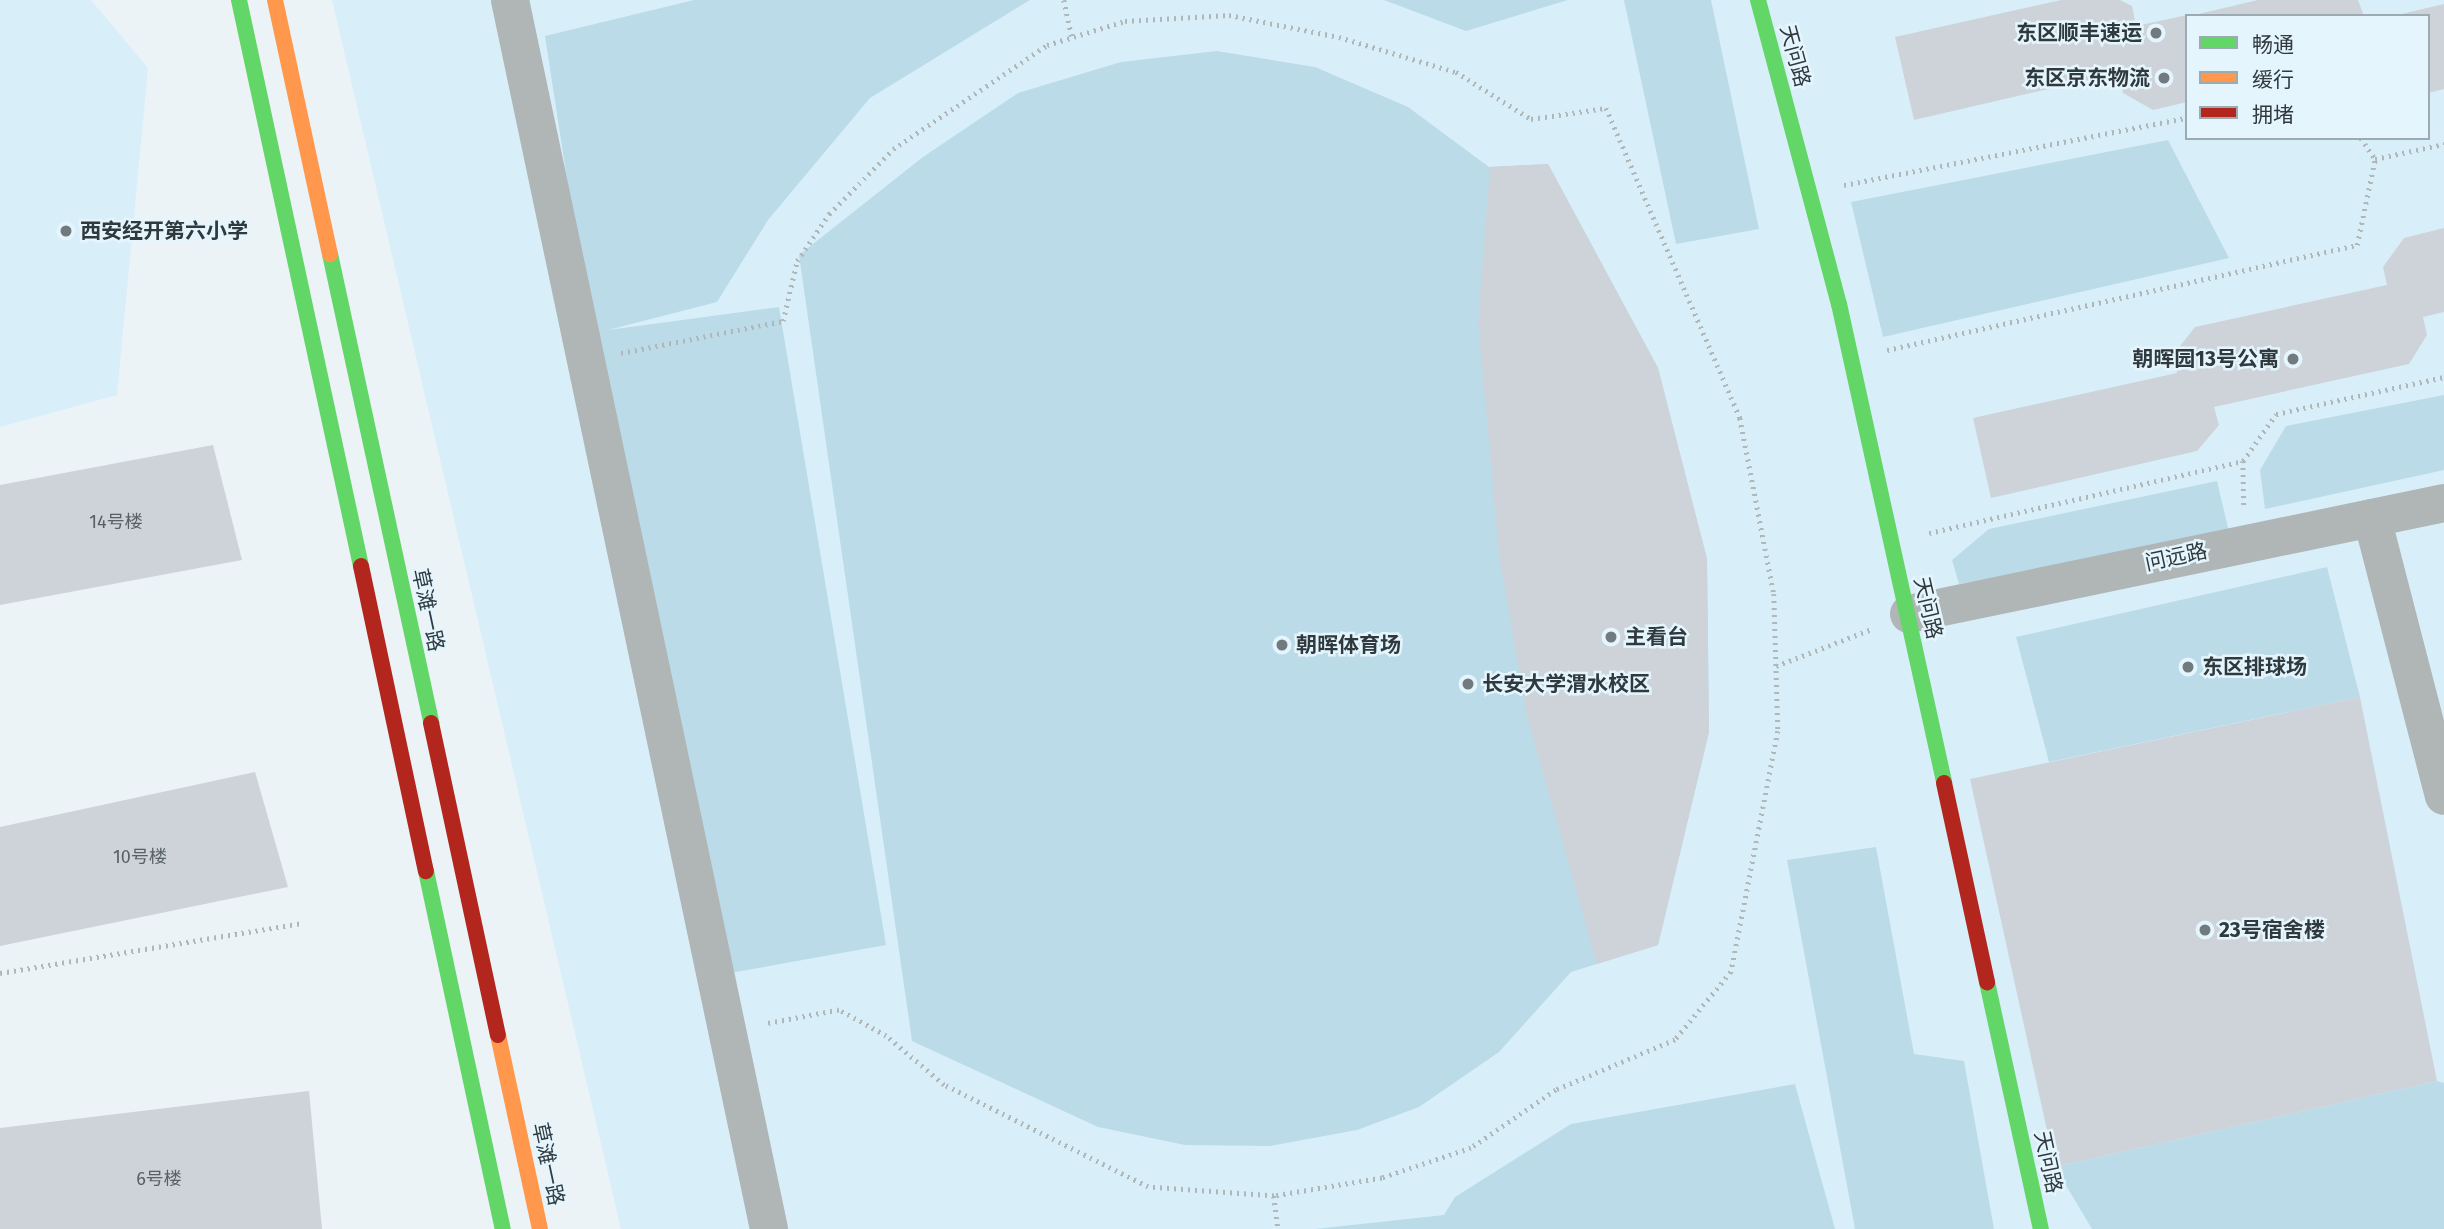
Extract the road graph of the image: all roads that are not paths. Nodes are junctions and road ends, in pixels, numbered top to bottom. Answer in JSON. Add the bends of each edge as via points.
{"nodes":[{"id":1,"x":239,"y":0,"type":"edge"},
{"id":2,"x":275,"y":0,"type":"edge"},
{"id":3,"x":510,"y":0,"type":"edge"},
{"id":4,"x":1758,"y":0,"type":"edge"},
{"id":5,"x":2444,"y":503,"type":"edge"},
{"id":6,"x":2372,"y":518,"type":"junction"},
{"id":7,"x":1909,"y":614,"type":"junction"},
{"id":8,"x":2444,"y":796,"type":"edge"},
{"id":9,"x":503,"y":1229,"type":"edge"},
{"id":10,"x":540,"y":1229,"type":"edge"},
{"id":11,"x":769,"y":1229,"type":"edge"},
{"id":12,"x":2040,"y":1229,"type":"edge"}],
"edges":[{"from":1,"to":9,"type":"street"},
{"from":2,"to":10,"type":"street","name":"草滩一路"},
{"from":3,"to":11,"type":"street"},
{"from":4,"to":7,"type":"street","name":"天问路","via":[[1851,358]]},
{"from":5,"to":6,"type":"street","name":"问远路"},
{"from":6,"to":7,"type":"street","name":"问远路"},
{"from":6,"to":8,"type":"street"},
{"from":7,"to":12,"type":"street","name":"天问路"}]}
